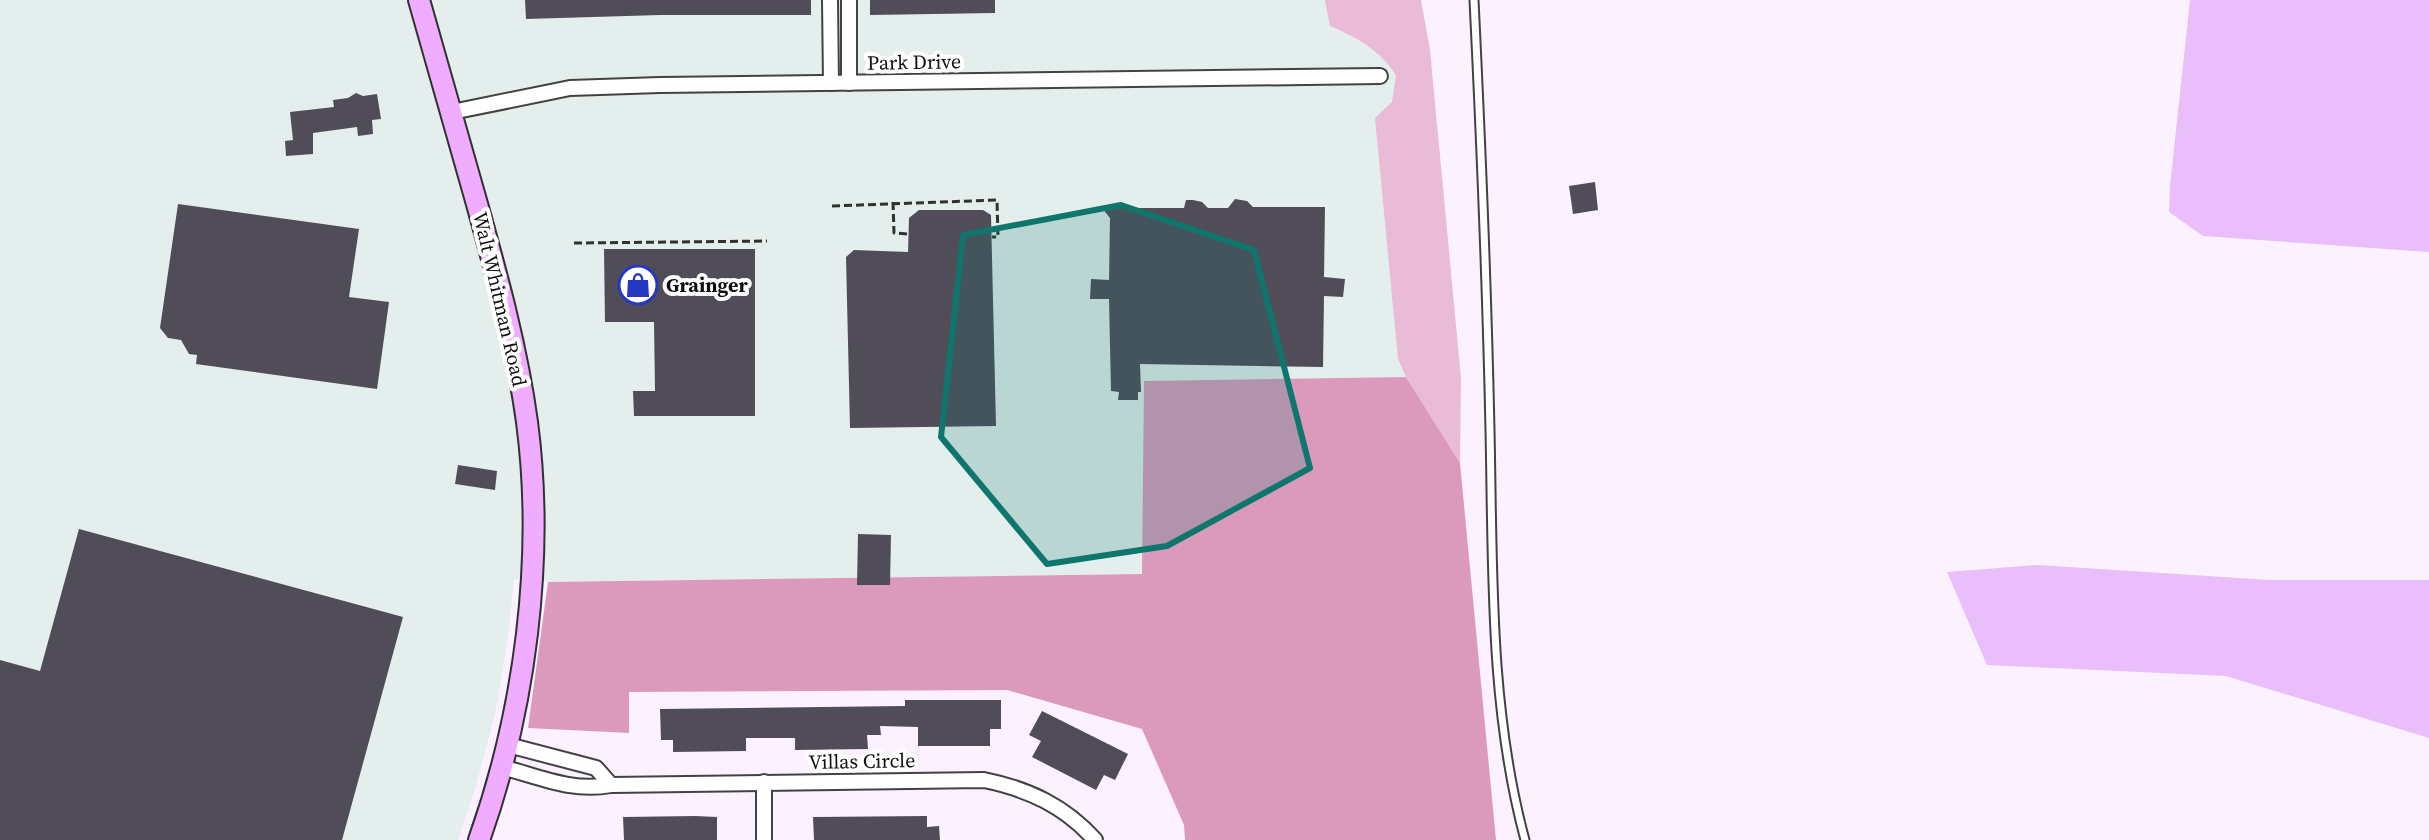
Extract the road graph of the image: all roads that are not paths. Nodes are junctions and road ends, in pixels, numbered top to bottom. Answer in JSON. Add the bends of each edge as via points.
{"nodes":[{"id":1,"x":419,"y":0,"type":"edge"},
{"id":2,"x":830,"y":0,"type":"edge"},
{"id":3,"x":849,"y":0,"type":"edge"},
{"id":4,"x":1474,"y":0,"type":"edge"},
{"id":5,"x":1380,"y":76,"type":"dead end"},
{"id":6,"x":831,"y":83,"type":"junction"},
{"id":7,"x":849,"y":83,"type":"junction"},
{"id":8,"x":452,"y":112,"type":"junction"},
{"id":9,"x":508,"y":745,"type":"junction"},
{"id":10,"x":502,"y":767,"type":"junction"},
{"id":11,"x":764,"y":782,"type":"junction"},
{"id":12,"x":611,"y":785,"type":"junction"},
{"id":13,"x":479,"y":840,"type":"edge"},
{"id":14,"x":764,"y":840,"type":"edge"},
{"id":15,"x":1095,"y":840,"type":"edge"},
{"id":16,"x":1525,"y":840,"type":"edge"}],
"edges":[{"from":1,"to":8,"type":"main road","name":"Walt Whitman Road"},
{"from":2,"to":6,"type":"street"},
{"from":3,"to":7,"type":"street"},
{"from":4,"to":16,"type":"lane","via":[[1494,622],[1506,749]]},
{"from":5,"to":7,"type":"street","name":"Park Drive"},
{"from":6,"to":7,"type":"street","name":"Park Drive"},
{"from":6,"to":8,"type":"street","name":"Park Drive","via":[[570,88]]},
{"from":8,"to":9,"type":"main road","name":"Walt Whitman Road","via":[[515,346],[532,471],[531,588]]},
{"from":9,"to":10,"type":"main road","name":"Walt Whitman Road"},
{"from":9,"to":12,"type":"street","via":[[596,768]]},
{"from":10,"to":12,"type":"street","name":"Villas Circle","via":[[573,787]]},
{"from":10,"to":13,"type":"main road","name":"Walt Whitman Road"},
{"from":11,"to":12,"type":"street","name":"Villas Circle"},
{"from":11,"to":14,"type":"street"},
{"from":11,"to":15,"type":"street","name":"Villas Circle","via":[[984,780],[1035,794]]}]}
